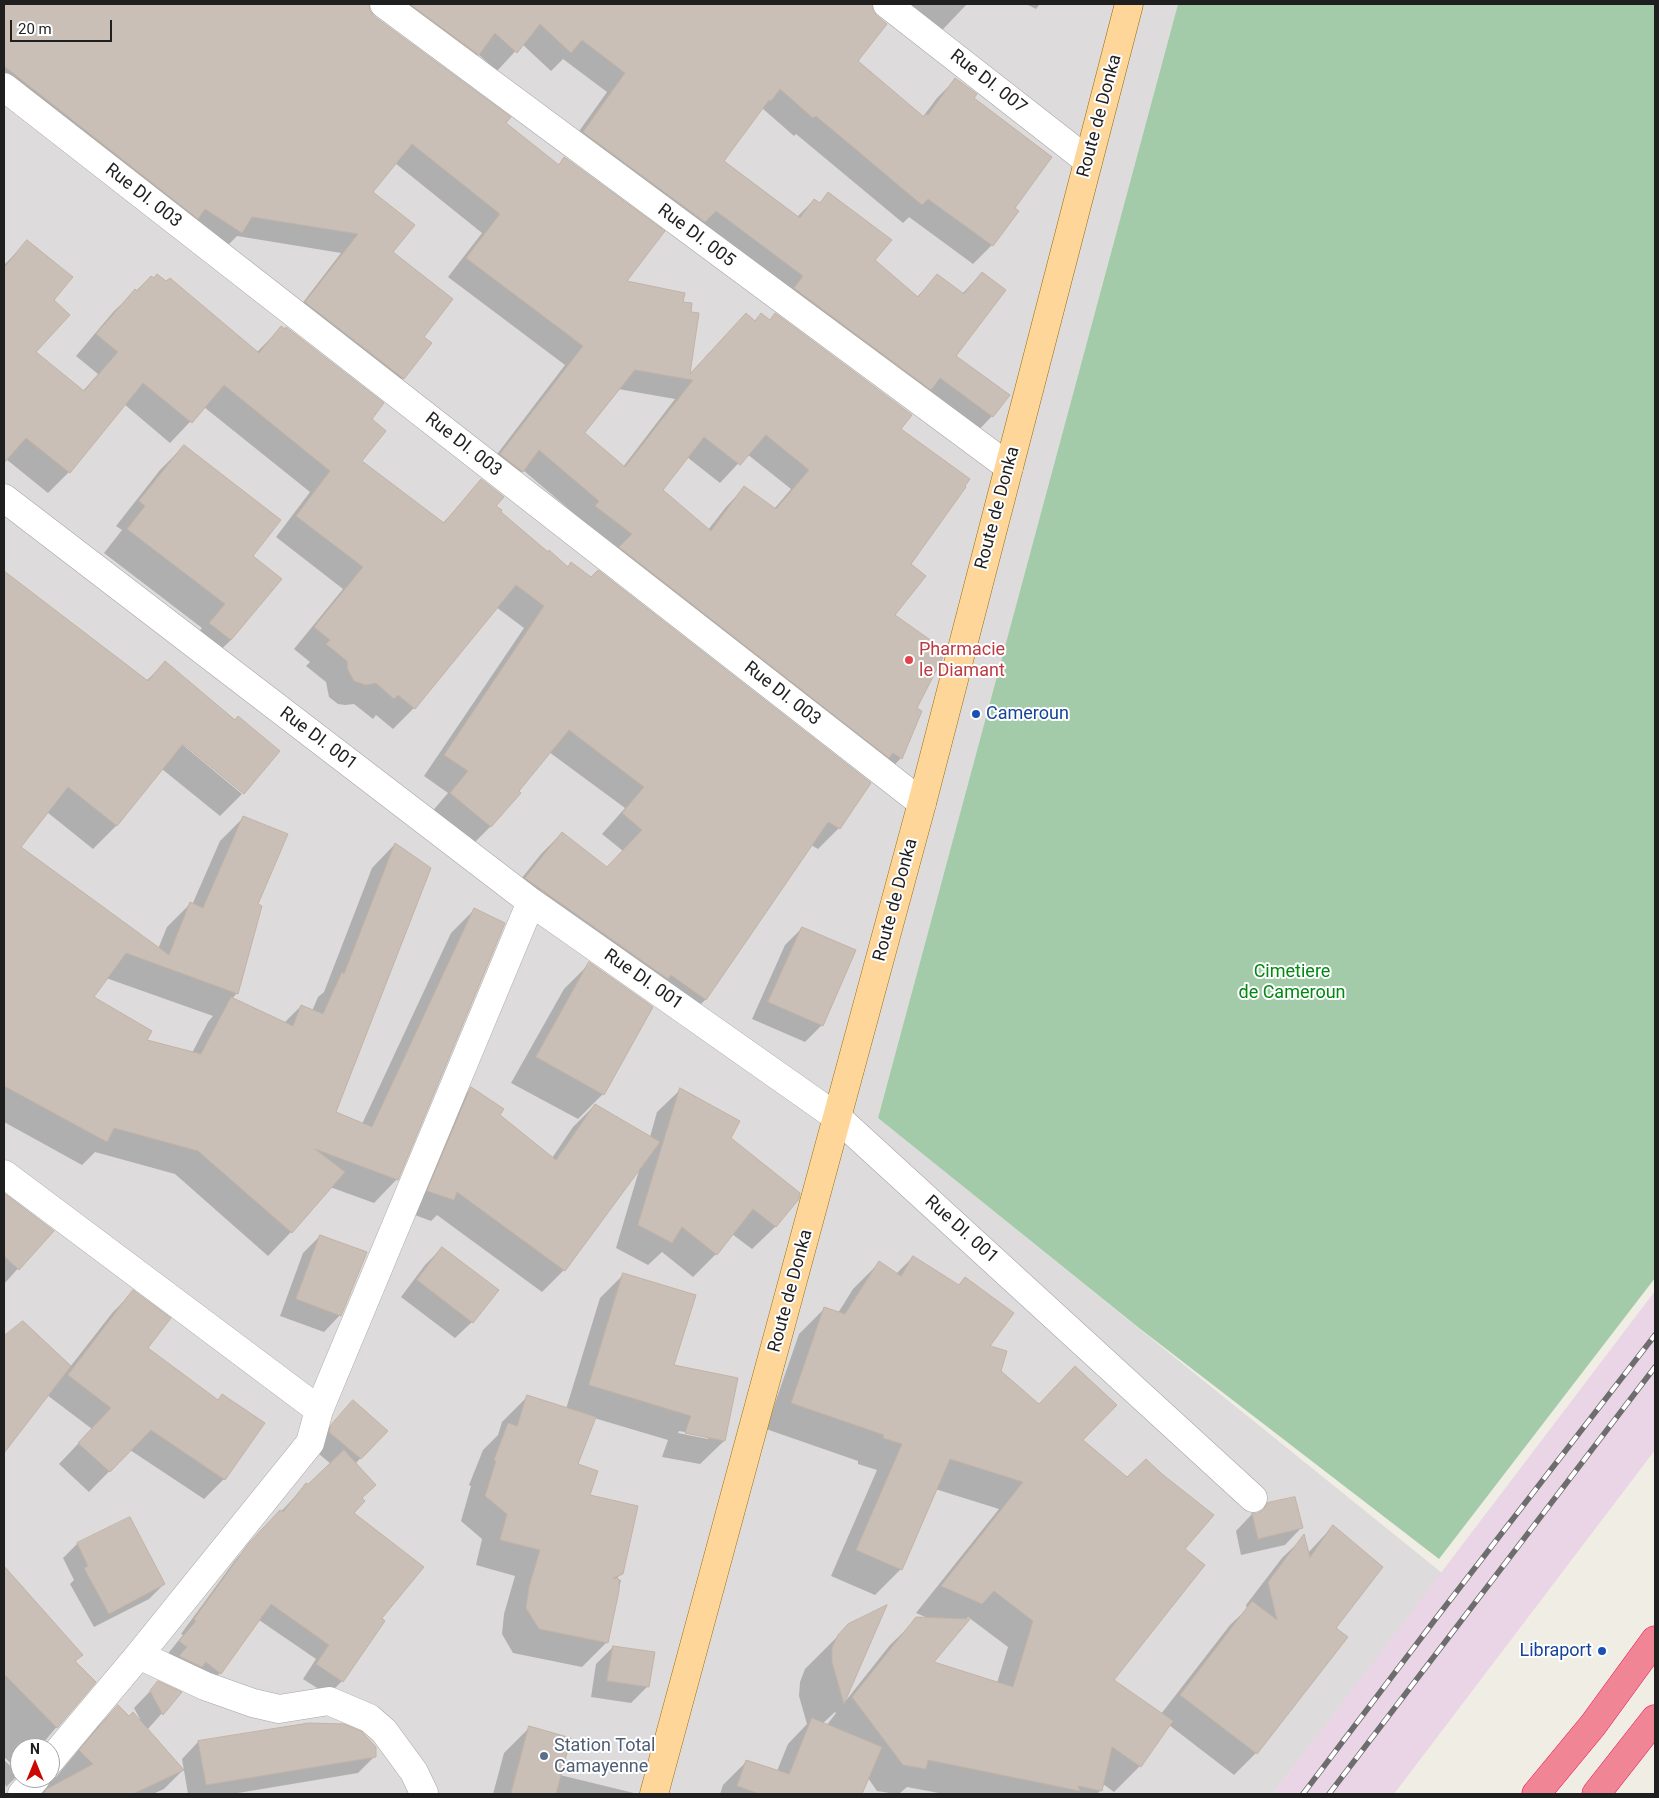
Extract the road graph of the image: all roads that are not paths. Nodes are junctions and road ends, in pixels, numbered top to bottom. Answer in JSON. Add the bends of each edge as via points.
{"nodes":[{"id":1,"x":384,"y":4,"type":"edge"},
{"id":2,"x":887,"y":4,"type":"edge"},
{"id":3,"x":1129,"y":4,"type":"edge"},
{"id":4,"x":4,"y":87,"type":"edge"},
{"id":5,"x":1088,"y":161,"type":"junction"},
{"id":6,"x":1009,"y":467,"type":"junction"},
{"id":7,"x":4,"y":498,"type":"edge"},
{"id":8,"x":922,"y":803,"type":"junction"},
{"id":9,"x":531,"y":902,"type":"junction"},
{"id":10,"x":838,"y":1118,"type":"junction"},
{"id":11,"x":4,"y":1174,"type":"edge"},
{"id":12,"x":319,"y":1410,"type":"junction"},
{"id":13,"x":1253,"y":1498,"type":"dead end"},
{"id":14,"x":1655,"y":1640,"type":"edge"},
{"id":15,"x":139,"y":1655,"type":"junction"},
{"id":16,"x":1655,"y":1719,"type":"edge"},
{"id":17,"x":1655,"y":1734,"type":"edge"},
{"id":18,"x":60,"y":1749,"type":"edge"},
{"id":19,"x":424,"y":1793,"type":"edge"},
{"id":20,"x":654,"y":1794,"type":"edge"},
{"id":21,"x":1536,"y":1794,"type":"edge"},
{"id":22,"x":1596,"y":1794,"type":"edge"},
{"id":23,"x":1620,"y":1794,"type":"edge"}],
"edges":[{"from":1,"to":6,"type":"street","name":"Rue DI. 005"},
{"from":2,"to":5,"type":"street","name":"Rue DI. 007"},
{"from":3,"to":5,"type":"main road","name":"Route de Donka"},
{"from":4,"to":8,"type":"street","name":"Rue DI. 003"},
{"from":5,"to":6,"type":"main road","name":"Route de Donka"},
{"from":6,"to":8,"type":"main road","name":"Route de Donka"},
{"from":7,"to":9,"type":"street","name":"Rue DI. 001"},
{"from":8,"to":10,"type":"main road","name":"Route de Donka"},
{"from":9,"to":10,"type":"street","name":"Rue DI. 001"},
{"from":9,"to":12,"type":"street"},
{"from":10,"to":13,"type":"street","name":"Rue DI. 001"},
{"from":10,"to":20,"type":"main road","name":"Route de Donka"},
{"from":11,"to":12,"type":"street"},
{"from":12,"to":15,"type":"street","via":[[310,1443]]},
{"from":14,"to":21,"type":"highway"},
{"from":15,"to":18,"type":"street"},
{"from":15,"to":19,"type":"street","via":[[205,1686],[253,1703],[279,1709],[329,1702],[369,1718],[384,1731],[414,1772]]},
{"from":16,"to":22,"type":"highway"},
{"from":17,"to":23,"type":"highway"}]}
